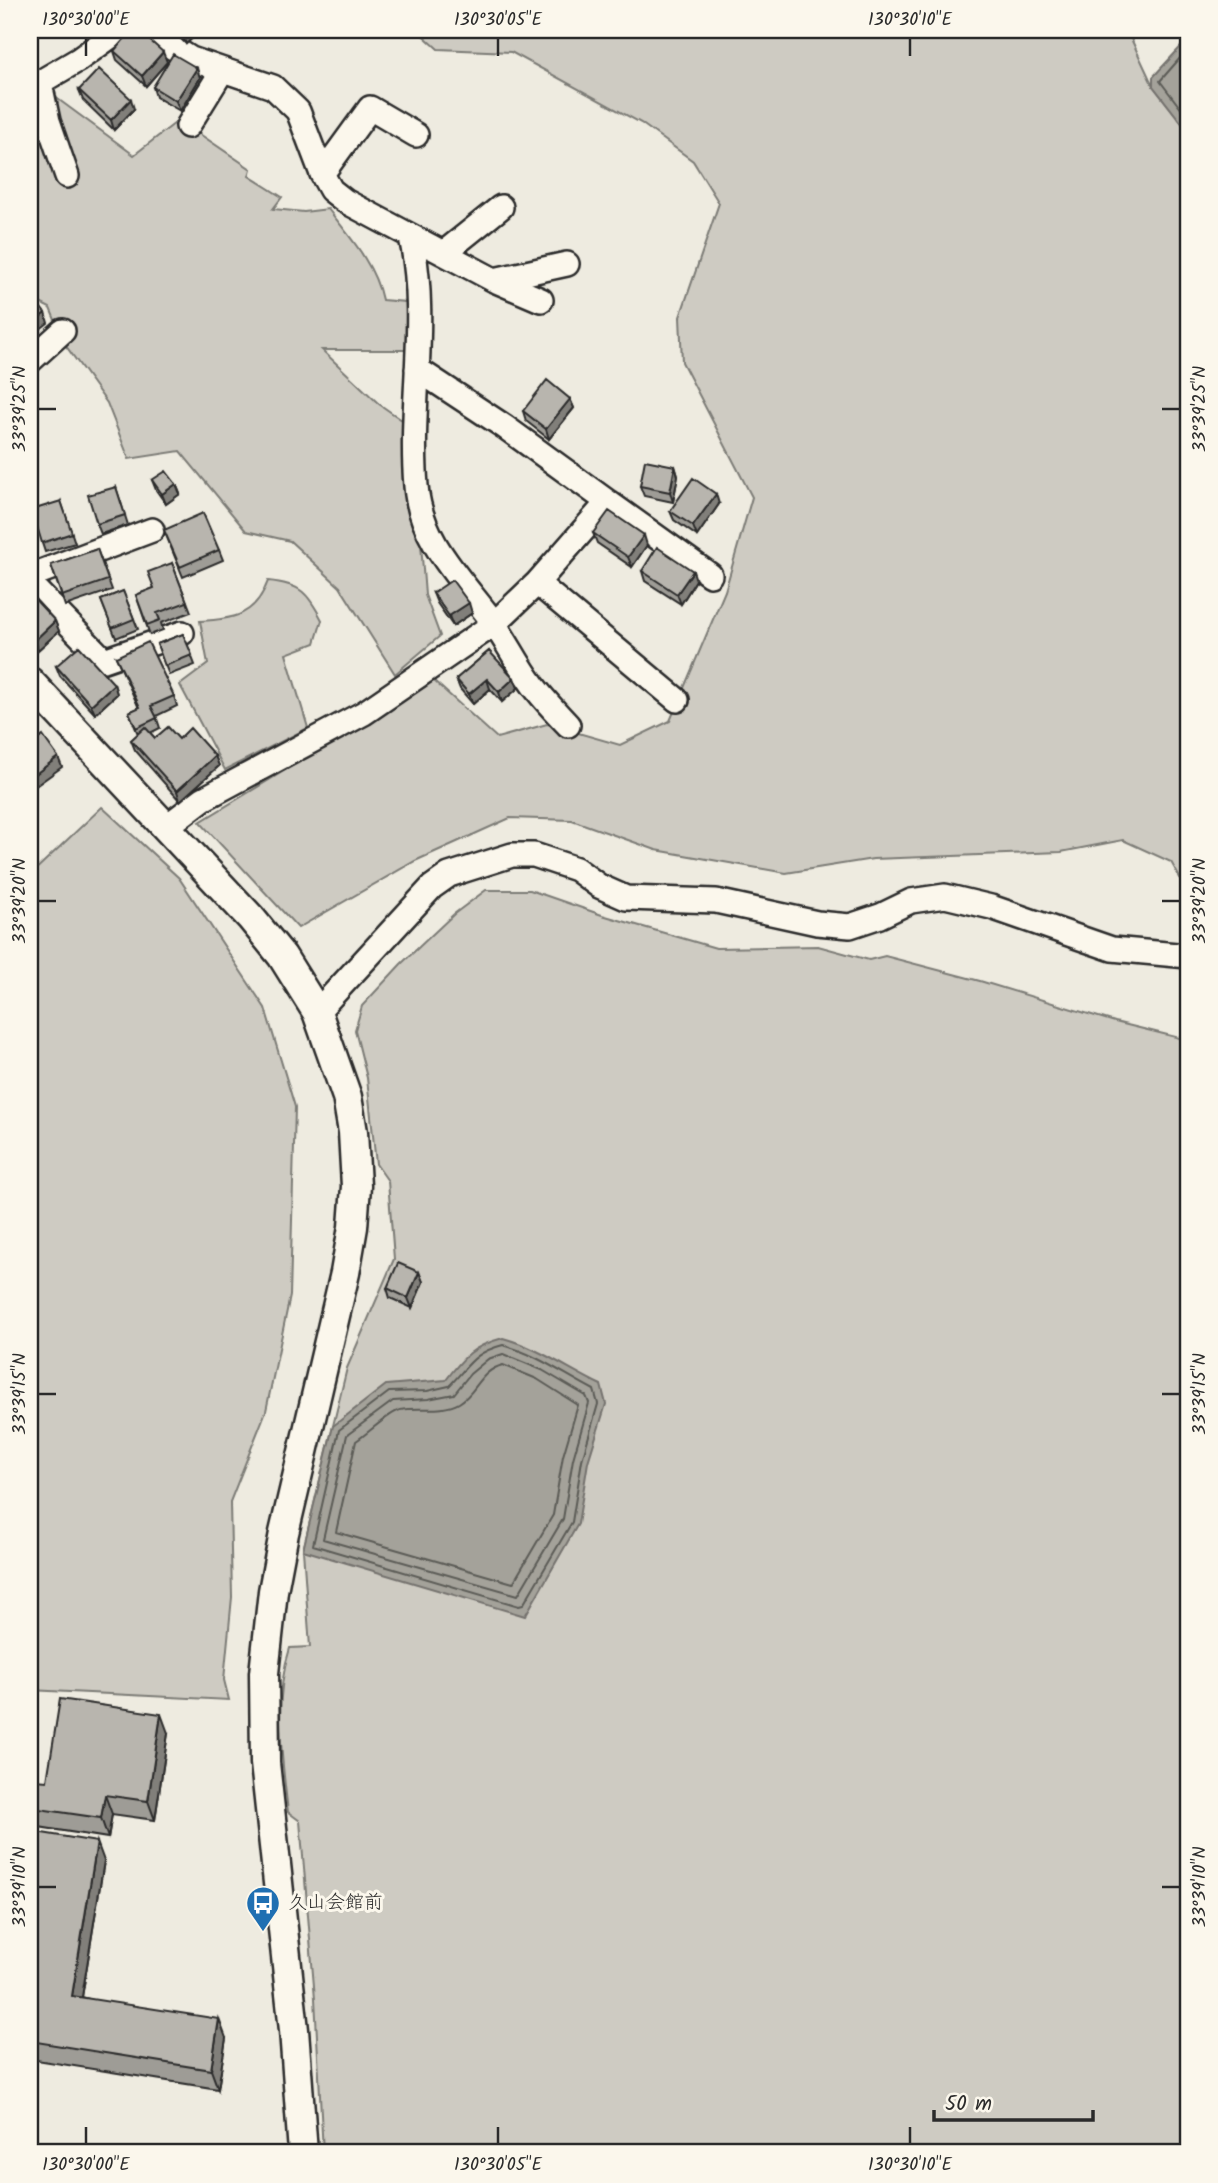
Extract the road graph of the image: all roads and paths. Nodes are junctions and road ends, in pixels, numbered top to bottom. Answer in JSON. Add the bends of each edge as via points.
{"nodes":[{"id":1,"x":115,"y":30,"type":"edge"},
{"id":2,"x":145,"y":30,"type":"edge"},
{"id":3,"x":222,"y":71,"type":"junction"},
{"id":4,"x":35,"y":86,"type":"edge"},
{"id":5,"x":188,"y":126,"type":"dead end"},
{"id":6,"x":416,"y":135,"type":"dead end"},
{"id":7,"x":322,"y":174,"type":"junction"},
{"id":8,"x":67,"y":176,"type":"dead end"},
{"id":9,"x":501,"y":207,"type":"dead end"},
{"id":10,"x":411,"y":237,"type":"junction"},
{"id":11,"x":445,"y":252,"type":"junction"},
{"id":12,"x":567,"y":264,"type":"dead end"},
{"id":13,"x":494,"y":280,"type":"junction"},
{"id":14,"x":541,"y":299,"type":"dead end"},
{"id":15,"x":63,"y":331,"type":"dead end"},
{"id":16,"x":30,"y":361,"type":"edge"},
{"id":17,"x":417,"y":369,"type":"junction"},
{"id":18,"x":608,"y":502,"type":"junction"},
{"id":19,"x":152,"y":530,"type":"dead end"},
{"id":20,"x":710,"y":575,"type":"dead end"},
{"id":21,"x":30,"y":576,"type":"edge"},
{"id":22,"x":537,"y":583,"type":"junction"},
{"id":23,"x":30,"y":584,"type":"edge"},
{"id":24,"x":494,"y":624,"type":"junction"},
{"id":25,"x":183,"y":633,"type":"edge"},
{"id":26,"x":30,"y":682,"type":"edge"},
{"id":27,"x":677,"y":699,"type":"dead end"},
{"id":28,"x":568,"y":725,"type":"dead end"},
{"id":29,"x":166,"y":827,"type":"junction"},
{"id":30,"x":1188,"y":956,"type":"edge"},
{"id":31,"x":317,"y":1012,"type":"junction"},
{"id":32,"x":303,"y":2153,"type":"edge"}],
"edges":[{"from":1,"to":4,"type":"street"},
{"from":2,"to":3,"type":"street","via":[[191,59]]},
{"from":3,"to":5,"type":"street"},
{"from":3,"to":7,"type":"street","via":[[273,87],[298,111]]},
{"from":4,"to":8,"type":"street"},
{"from":6,"to":7,"type":"street","via":[[370,108]]},
{"from":7,"to":10,"type":"street","via":[[331,190],[345,201]]},
{"from":9,"to":11,"type":"street"},
{"from":10,"to":11,"type":"street"},
{"from":10,"to":17,"type":"street","via":[[419,311]]},
{"from":11,"to":13,"type":"street"},
{"from":12,"to":13,"type":"street"},
{"from":13,"to":14,"type":"street"},
{"from":15,"to":16,"type":"street"},
{"from":17,"to":18,"type":"street"},
{"from":17,"to":24,"type":"street","via":[[416,486],[422,518],[438,550]]},
{"from":18,"to":20,"type":"street"},
{"from":18,"to":22,"type":"street"},
{"from":19,"to":21,"type":"street"},
{"from":22,"to":24,"type":"street"},
{"from":22,"to":27,"type":"street"},
{"from":23,"to":25,"type":"street","via":[[104,660]]},
{"from":24,"to":28,"type":"street","via":[[534,686]]},
{"from":24,"to":29,"type":"street","via":[[364,713],[203,799]]},
{"from":26,"to":29,"type":"street"},
{"from":29,"to":31,"type":"street","via":[[282,956]]},
{"from":30,"to":31,"type":"street","via":[[1112,949],[945,896],[911,901],[850,926],[716,901],[626,898],[557,860],[512,855],[449,875],[432,887]]},
{"from":31,"to":32,"type":"street","via":[[347,1097],[353,1132],[353,1227],[275,1579],[264,1686],[265,1763]]}]}
